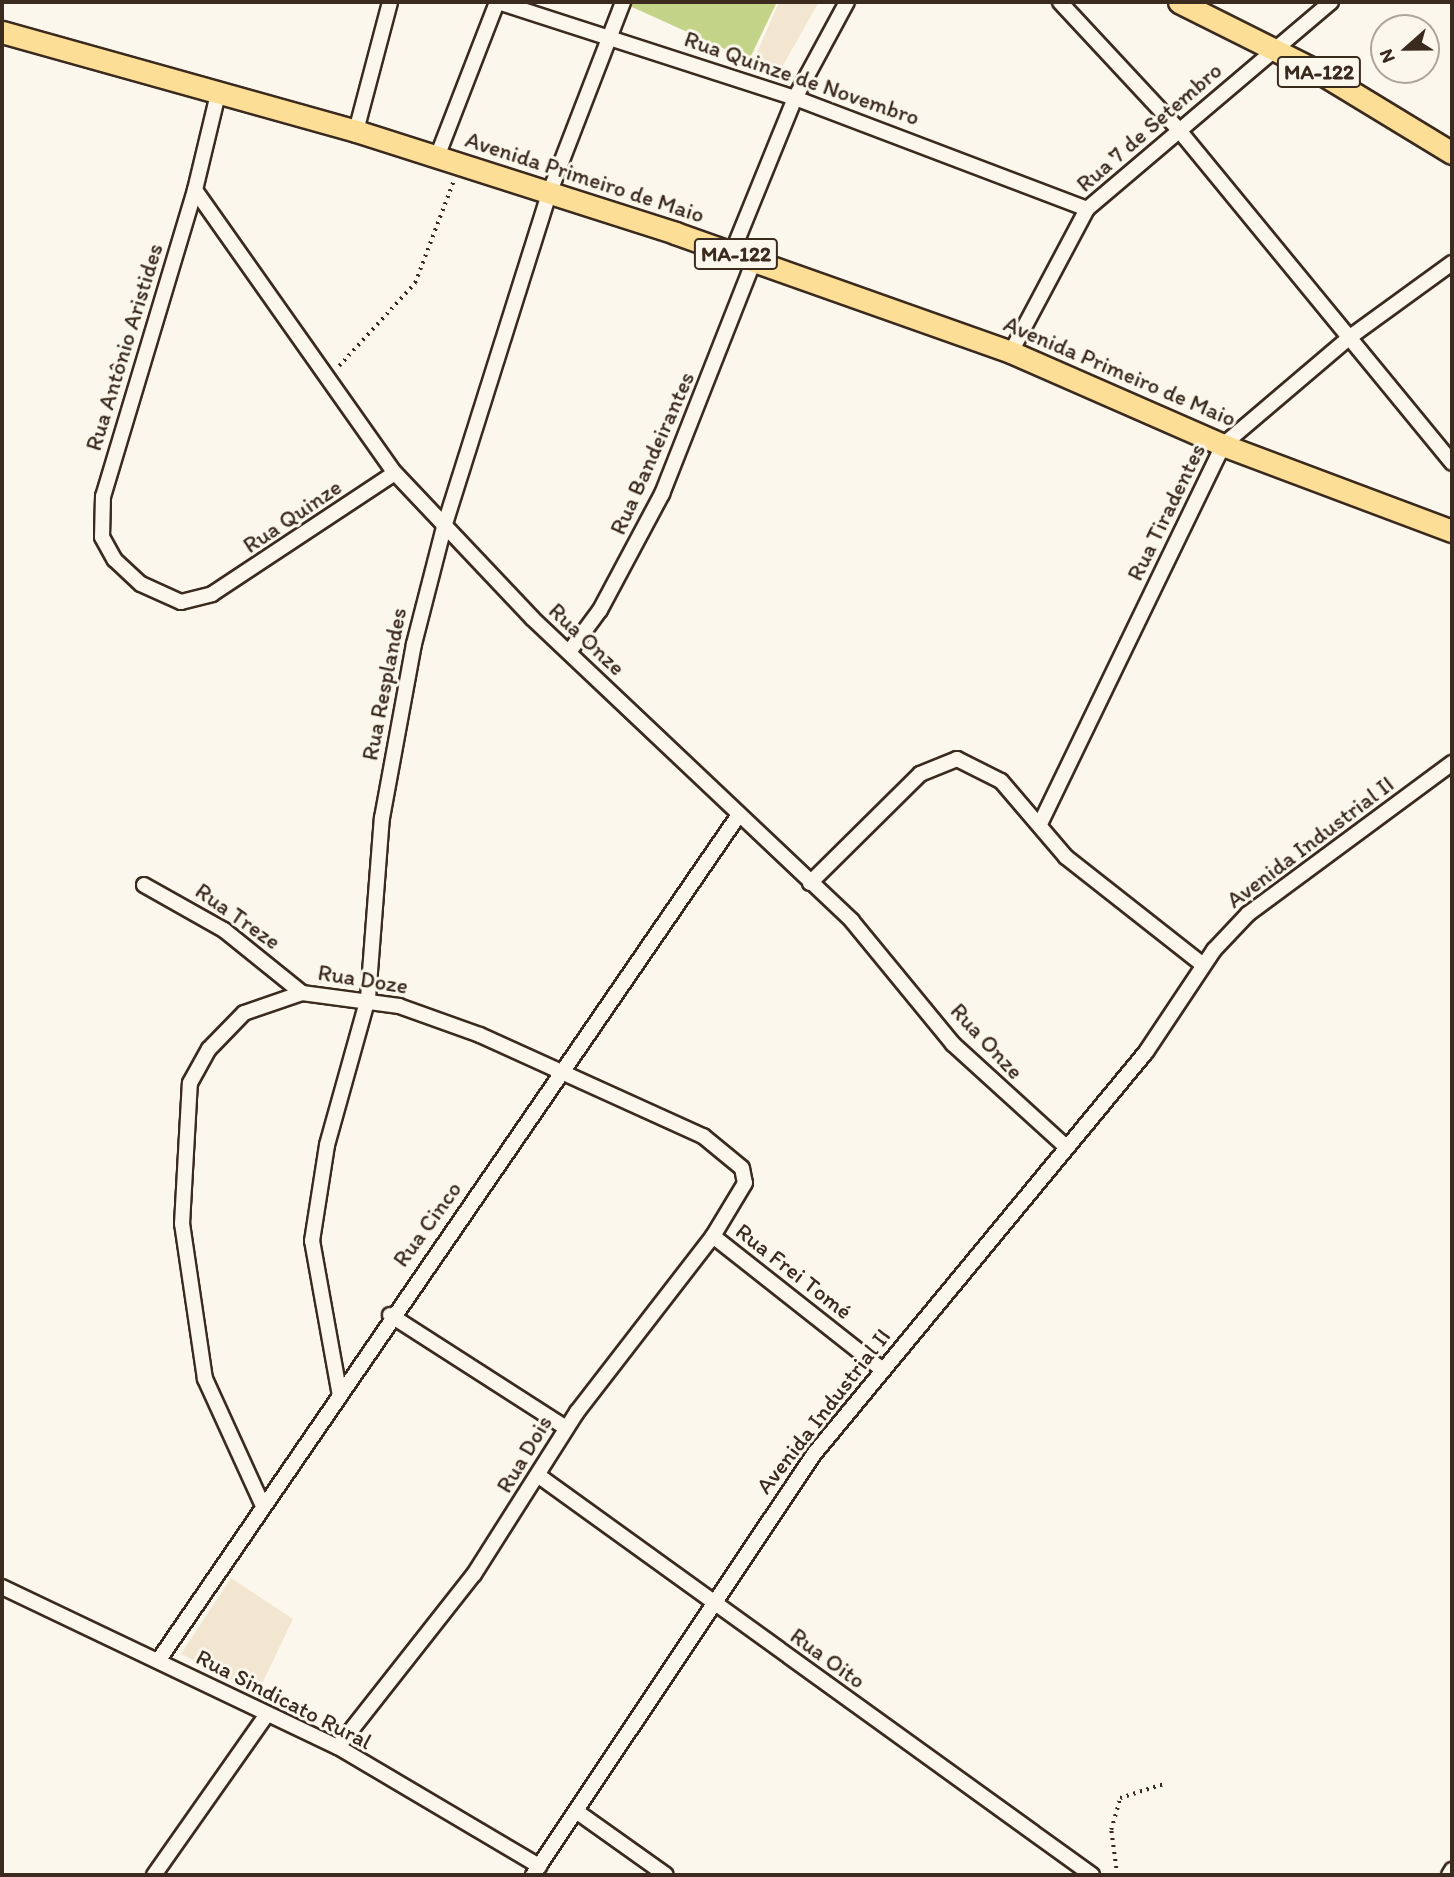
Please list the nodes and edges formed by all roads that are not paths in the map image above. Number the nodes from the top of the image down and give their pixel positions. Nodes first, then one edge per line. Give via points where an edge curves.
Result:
1 (390, 2) edge
2 (497, 2) edge
3 (623, 2) edge
4 (846, 2) edge
5 (1060, 2) edge
6 (1180, 2) edge
7 (1331, 2) edge
8 (2, 32) edge
9 (610, 34) junction
10 (1277, 49) junction
11 (218, 94) junction
12 (795, 98) junction
13 (1178, 129) junction
14 (355, 131) junction
15 (1452, 153) edge
16 (436, 157) junction
17 (195, 190) junction
18 (549, 194) junction
19 (1087, 209) junction
20 (733, 253) junction
21 (754, 261) junction
22 (1452, 263) edge
23 (1350, 337) junction
24 (1011, 352) junction
25 (1223, 445) junction
26 (1452, 463) edge
27 (395, 473) junction
28 (444, 527) junction
29 (1452, 531) edge
30 (212, 594) joint
31 (569, 652) junction
32 (1452, 763) edge
33 (738, 816) junction
34 (1040, 824) junction
35 (810, 883) junction
36 (144, 885) dead end
37 (1203, 965) junction
38 (302, 993) junction
39 (368, 998) junction
40 (563, 1072) junction
41 (1066, 1147) junction
42 (745, 1183) joint
43 (713, 1236) junction
44 (390, 1315) junction
45 (880, 1368) junction
46 (340, 1396) junction
47 (566, 1428) junction
48 (539, 1476) junction
49 (263, 1506) junction
50 (3, 1589) edge
51 (712, 1602) junction
52 (158, 1661) junction
53 (265, 1717) junction
54 (338, 1747) junction
55 (576, 1811) junction
56 (1452, 1870) edge
57 (536, 1871) edge
58 (154, 1875) edge
59 (666, 1875) edge
60 (1092, 1875) edge
61 (1449, 1875) edge

1 - 14 street
2 - 9 street, Rua Quinze de Novembro
2 - 16 street
3 - 9 street, Rua Resplandes
4 - 12 street
5 - 13 street
6 - 10 main road, MA-122
7 - 10 street, Rua 7 de Setembro
8 - 11 main road, Avenida Primeiro de Maio / MA-122
9 - 12 street, Rua Quinze de Novembro
9 - 18 street, Rua Resplandes
10 - 13 street, Rua 7 de Setembro
10 - 15 main road, MA-122
11 - 14 main road, Avenida Primeiro de Maio / MA-122
11 - 17 street
12 - 19 street, Rua Quinze de Novembro
12 - 20 street
13 - 19 street, Rua 7 de Setembro
13 - 23 street
14 - 16 main road, Avenida Primeiro de Maio / MA-122
16 - 18 main road, Avenida Primeiro de Maio / MA-122
17 - 27 street, Rua Onze
17 - 30 street, Rua Antônio Aristides via 99,517 108,550 141,584 181,602
18 - 20 main road, Avenida Primeiro de Maio / MA-122
18 - 28 street, Rua Resplandes
19 - 24 street, Rua 7 de Setembro
20 - 21 main road, Avenida Primeiro de Maio / MA-122
21 - 24 main road, Avenida Primeiro de Maio / MA-122
21 - 31 street, Rua Bandeirantes via 662,494 600,610
22 - 23 street, Rua Tiradentes
23 - 25 street, Rua Tiradentes
23 - 26 street
24 - 25 main road, Avenida Primeiro de Maio / MA-122
25 - 29 main road, Avenida Primeiro de Maio / MA-122
25 - 34 street, Rua Tiradentes
27 - 28 street, Rua Onze
27 - 30 street, Rua Quinze
28 - 31 street, Rua Onze
28 - 39 street, Rua Resplandes via 384,806
31 - 33 street, Rua Onze
32 - 37 street, Avenida Industrial II via 1248,914
33 - 35 street, Rua Onze
33 - 40 street, Rua Cinco
34 - 35 street via 985,770 945,760 920,774
34 - 37 street via 1066,857
35 - 41 street, Rua Onze via 898,970 953,1044
36 - 38 street, Rua Treze via 225,930
37 - 41 street, Avenida Industrial II via 1146,1052
38 - 39 street, Rua Doze
38 - 49 street, Rua Doze via 268,1002 225,1029 190,1083 183,1132 182,1224 195,1342 224,1430
39 - 40 street, Rua Doze via 443,1020
39 - 46 street, Rua Resplandes via 327,1145 312,1241
40 - 42 street, Rua Doze via 722,1146 742,1168
40 - 44 street, Rua Cinco
41 - 45 street, Avenida Industrial II via 949,1294
42 - 43 street, Rua Dois
43 - 45 street, Rua Frei Tomé
43 - 47 street, Rua Dois
44 - 46 street, Rua Cinco
44 - 47 street
45 - 51 street, Avenida Industrial II
46 - 49 street, Rua Cinco
47 - 48 street, Rua Dois
48 - 51 street, Rua Oito
48 - 54 street, Rua Dois via 474,1574
49 - 52 street, Rua Cinco
50 - 52 street, Rua Sindicato Rural
51 - 55 street, Avenida Industrial II
51 - 60 street, Rua Oito
52 - 53 street, Rua Sindicato Rural
53 - 54 street, Rua Sindicato Rural
53 - 58 street
54 - 57 street, Rua Sindicato Rural
55 - 57 street, Avenida Industrial II
55 - 59 street
56 - 61 street

